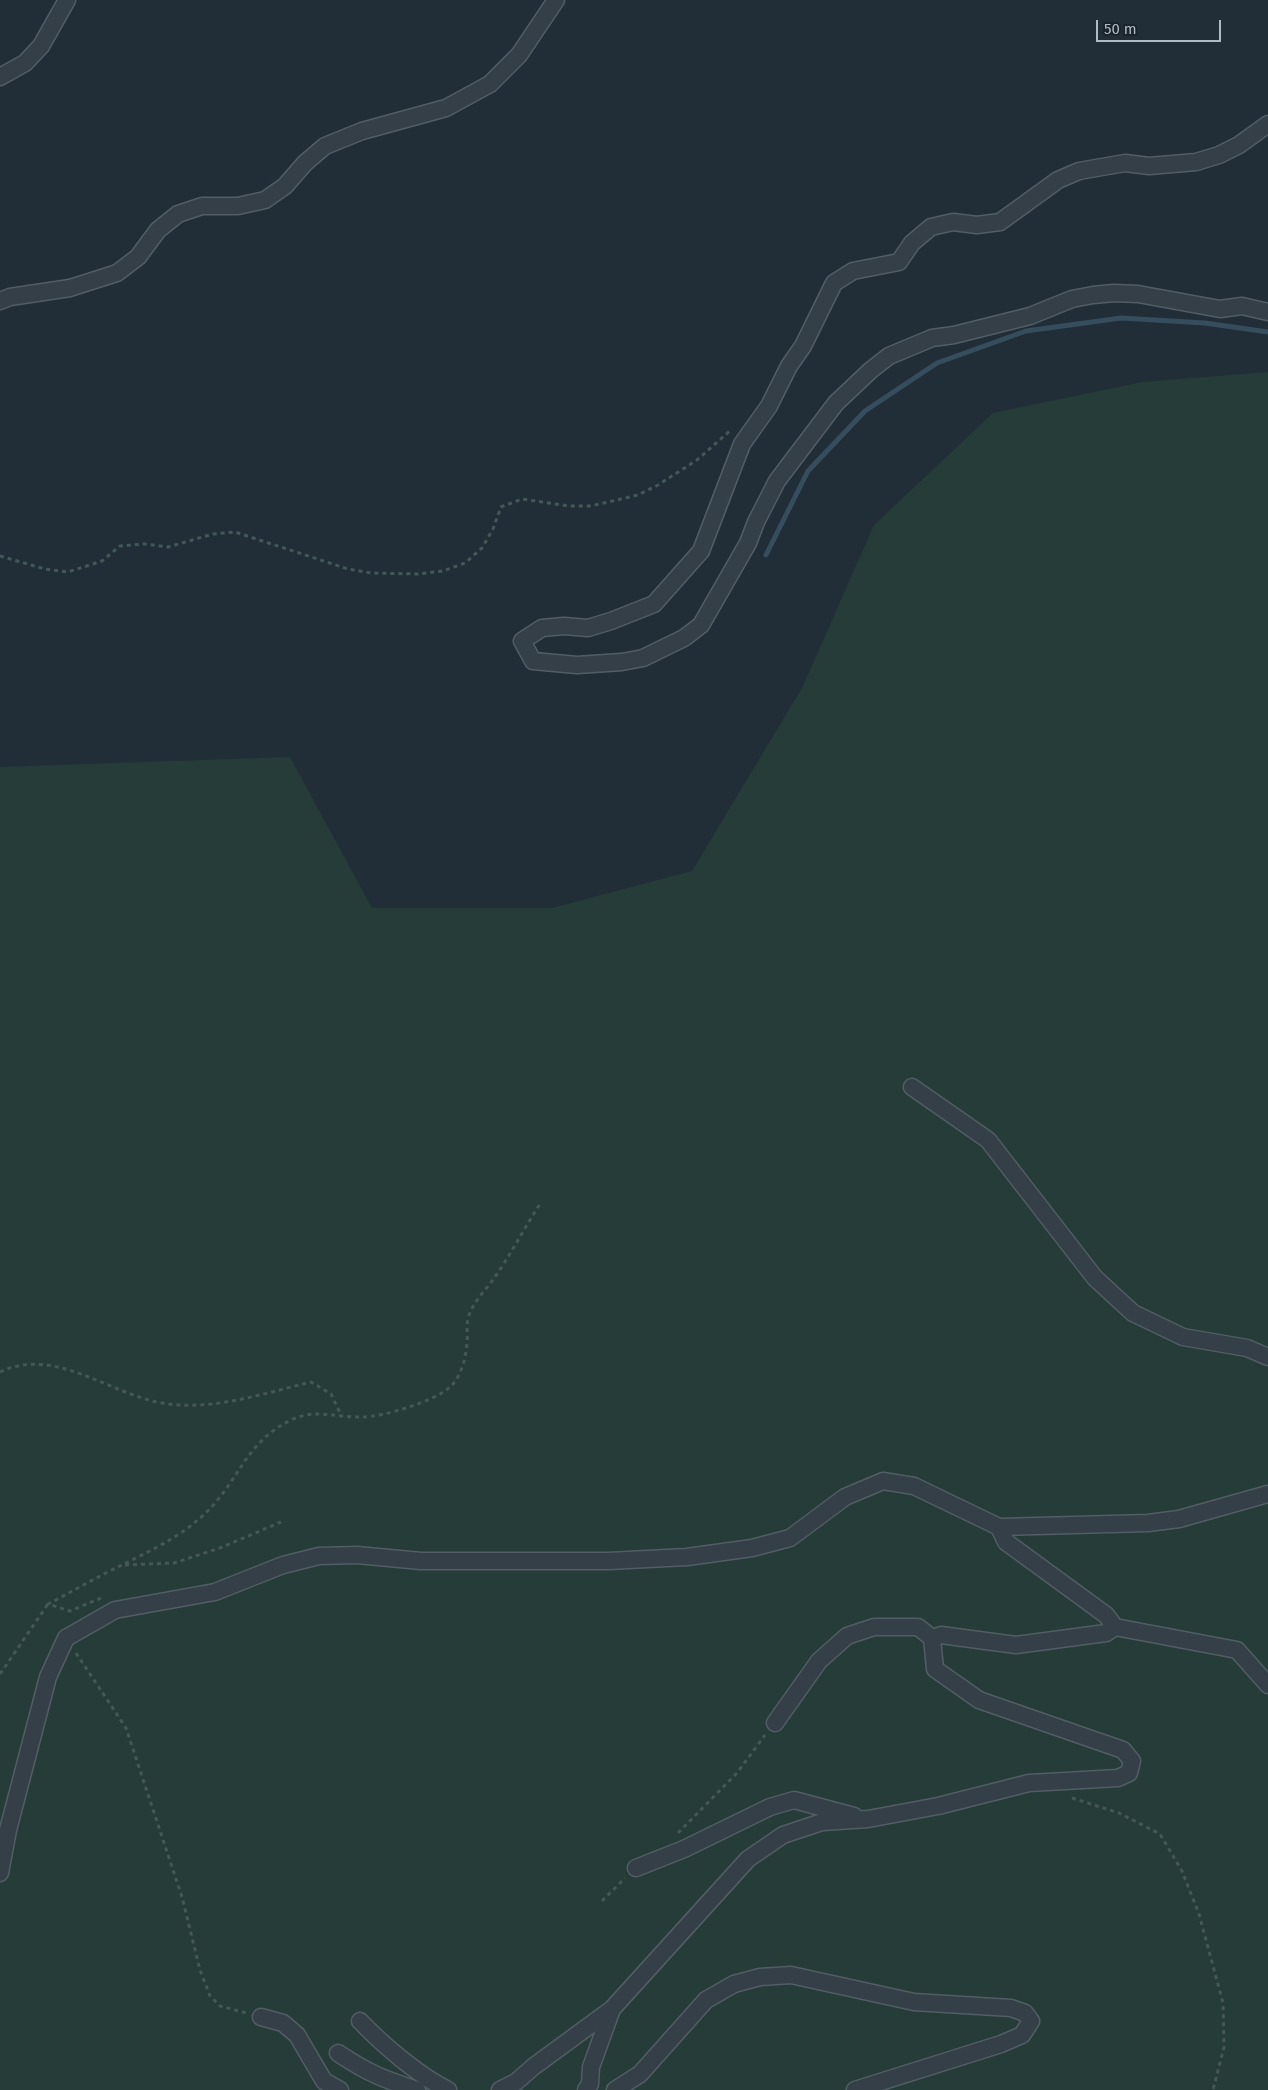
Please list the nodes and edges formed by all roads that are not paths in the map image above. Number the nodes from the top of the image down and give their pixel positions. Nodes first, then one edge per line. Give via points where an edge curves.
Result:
1 (67, 0) edge
2 (556, 0) edge
3 (0, 77) edge
4 (1268, 124) edge
5 (0, 301) edge
6 (1268, 312) edge
7 (912, 1087) dead end
8 (1268, 1357) edge
9 (1268, 1494) edge
10 (999, 1527) junction
11 (1115, 1626) junction
12 (932, 1638) junction
13 (1268, 1685) edge
14 (775, 1723) road end
15 (868, 1820) junction
16 (636, 1868) road end
17 (0, 1873) edge
18 (612, 2009) junction
19 (261, 2017) road end
20 (360, 2021) dead end
21 (338, 2052) dead end
22 (594, 2088) edge
23 (340, 2090) edge
24 (417, 2090) edge
25 (448, 2090) edge
26 (500, 2090) edge
27 (615, 2090) edge
28 (855, 2090) edge

1 - 3 street via 41,46 25,63
2 - 5 street via 519,55 490,84 446,108 362,131 325,146 285,186 265,200 238,206 202,206 178,214 158,230 138,257 117,273 70,288
4 - 6 street via 1219,156 1196,162 1150,166 1125,164 1079,171 1058,180 1000,222 977,225 953,222 931,227 912,243 899,262 854,270 834,283 769,406 742,444 701,551 687,569 654,604 588,628 542,628 522,641 533,661 577,665 622,662 664,649 701,625 748,543 777,481 806,440 853,385 889,356 910,346 1030,316 1072,299 1114,293 1138,294 1220,309 1242,306
7 - 8 street via 988,1140 1096,1278 1133,1313 1183,1337 1247,1348
9 - 10 street via 1179,1519 1148,1523
10 - 11 street via 1006,1542
10 - 17 street via 914,1486 883,1481 845,1496 790,1538 752,1548 687,1557 608,1561 421,1561 356,1555 319,1556 282,1565 215,1592 115,1610 66,1638 48,1677
11 - 12 street via 1106,1633 1016,1645 941,1635
11 - 13 street via 1237,1650
12 - 14 street via 918,1627 874,1628 847,1636 819,1661
12 - 15 street via 935,1669 979,1700 1123,1750 1132,1761 1129,1773 1118,1778 1029,1783
15 - 16 street via 794,1800 770,1807 684,1849
15 - 18 street via 822,1822 783,1835 748,1860
18 - 22 street via 591,2067
18 - 26 street via 516,2082
19 - 23 street via 283,2023 297,2035 324,2081
20 - 25 street via 398,2055
21 - 24 street via 368,2073
27 - 28 street via 640,2074 706,2000 734,1984 760,1976 791,1976 914,2002 1011,2008 1025,2013 1031,2021 1022,2035 1001,2044

